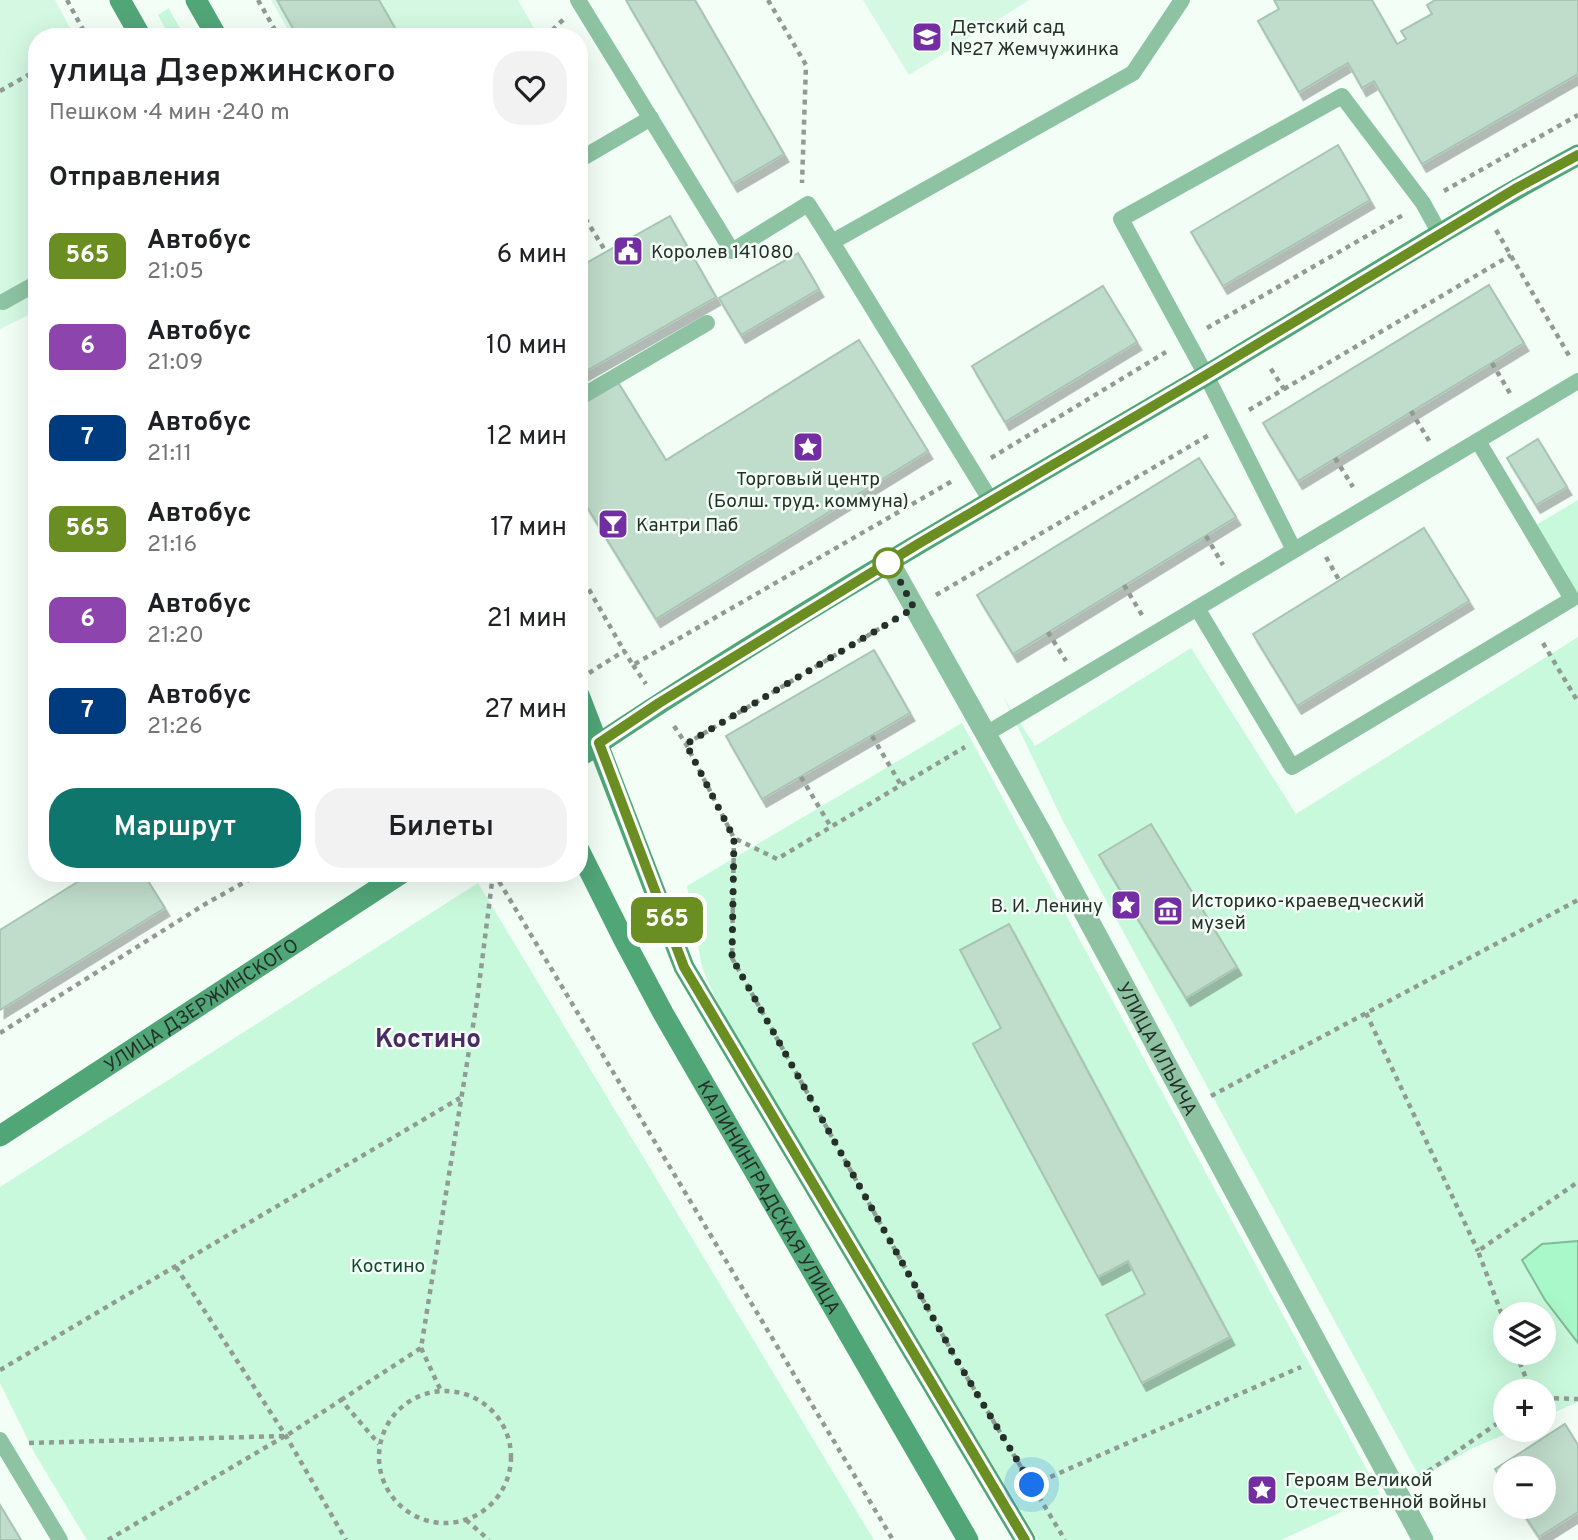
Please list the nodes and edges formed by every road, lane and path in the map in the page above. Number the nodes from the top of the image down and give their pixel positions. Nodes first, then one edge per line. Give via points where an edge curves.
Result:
1 (66, 0) edge
2 (120, 0) edge
3 (196, 0) edge
4 (258, 0) edge
5 (578, 0) edge
6 (768, 0) edge
7 (1182, 0) edge
8 (82, 28) edge
9 (136, 28) edge
10 (211, 28) edge
11 (274, 28) edge
12 (28, 75) edge
13 (0, 91) edge
14 (1578, 115) edge
15 (651, 118) junction
16 (588, 155) edge
17 (1578, 155) edge
18 (802, 191) dead end
19 (1423, 203) junction
20 (1483, 208) junction
21 (588, 223) edge
22 (1440, 234) junction
23 (832, 242) junction
24 (606, 252) dead end
25 (1511, 255) junction
26 (28, 288) edge
27 (3, 302) dead end
28 (707, 323) dead end
29 (1187, 339) junction
30 (1571, 359) dead end
31 (1492, 363) dead end
32 (1206, 375) junction
33 (1578, 381) edge
34 (1284, 389) dead end
35 (588, 393) edge
36 (1412, 411) dead end
37 (1522, 414) junction
38 (1230, 422) junction
39 (1478, 441) junction
40 (1335, 458) dead end
41 (1441, 462) junction
42 (972, 470) junction
43 (991, 501) junction
44 (1365, 508) junction
45 (1206, 536) dead end
46 (1321, 549) dead end
47 (1294, 550) junction
48 (890, 562) junction
49 (1339, 580) dead end
50 (1125, 585) dead end
51 (1235, 586) junction
52 (588, 588) edge
53 (936, 594) dead end
54 (914, 608) junction
55 (1197, 608) junction
56 (1532, 624) junction
57 (1048, 632) dead end
58 (1154, 634) junction
59 (624, 650) junction
60 (588, 673) edge
61 (1077, 680) junction
62 (1578, 702) edge
63 (659, 703) junction
64 (588, 717) edge
65 (986, 734) junction
66 (872, 736) dead end
67 (599, 743) junction
68 (686, 744) junction
69 (588, 751) edge
70 (801, 777) dead end
71 (901, 785) junction
72 (831, 827) junction
73 (734, 838) junction
74 (588, 868) edge
75 (245, 882) edge
76 (388, 882) edge
77 (493, 882) edge
78 (499, 882) edge
79 (1578, 900) edge
80 (1366, 1013) junction
81 (0, 1033) edge
82 (461, 1097) junction
83 (1189, 1108) junction
84 (0, 1136) edge
85 (1578, 1182) edge
86 (1478, 1251) junction
87 (176, 1267) junction
88 (1497, 1302) edge
89 (421, 1348) junction
90 (1324, 1357) junction
91 (0, 1370) edge
92 (441, 1391) junction
93 (1556, 1398) edge
94 (1578, 1399) edge
95 (341, 1400) junction
96 (1493, 1426) edge
97 (286, 1436) junction
98 (1, 1442) edge
99 (379, 1444) junction
100 (1032, 1485) junction
101 (1397, 1493) junction
102 (466, 1520) junction
103 (60, 1540) edge
104 (108, 1540) edge
105 (346, 1540) edge
106 (489, 1540) edge
107 (892, 1540) edge
108 (968, 1540) edge
109 (1025, 1540) edge
110 (1065, 1540) edge
111 (1423, 1540) edge

1 - 8 path
2 - 9 main road
3 - 10 main road
4 - 11 path
5 - 15 lane
6 - 18 path via 806,65
7 - 23 lane via 1133,73
12 - 13 path
14 - 19 path
15 - 16 lane
15 - 23 lane via 732,251 808,204
17 - 20 main road
19 - 22 lane
19 - 29 path
19 - 29 lane via 1342,96 1121,219
20 - 22 main road
20 - 25 path
21 - 24 path
22 - 32 main road
23 - 42 lane
25 - 30 path
25 - 34 path
26 - 27 lane
28 - 35 lane
29 - 32 lane
29 - 42 path
31 - 37 path
32 - 38 lane
32 - 43 main road
33 - 37 lane
36 - 41 path
37 - 39 lane
38 - 47 lane
38 - 53 path
39 - 41 lane
39 - 56 lane via 1572,599
40 - 44 path
41 - 44 lane
42 - 43 lane
42 - 59 path via 633,665
43 - 48 main road
44 - 47 lane
45 - 51 path
46 - 49 path
47 - 51 lane
48 - 54 street, УЛИЦА ИЛЬИЧА
48 - 63 main road
50 - 58 path
51 - 55 lane
52 - 59 path
54 - 65 street, УЛИЦА ИЛЬИЧА
54 - 68 path
55 - 56 lane via 1292,767
55 - 58 lane
56 - 62 path
57 - 61 path
58 - 61 lane
59 - 60 path
61 - 65 lane
63 - 67 main road
63 - 68 path
64 - 67 main road
65 - 71 path
65 - 83 street, УЛИЦА ИЛЬИЧА
66 - 71 path
67 - 69 main road
67 - 109 main road via 684,967
68 - 73 path
70 - 72 path
71 - 72 path
72 - 73 path via 777,859
73 - 100 path via 732,958 956,1359
74 - 108 main road, КАЛИНИНГРАДСКАЯ УЛИЦА via 663,1013
75 - 81 path
76 - 84 main road, УЛИЦА ДЗЕРЖИНСКОГО
77 - 82 path
78 - 107 path
79 - 80 path
80 - 83 path
80 - 86 path
82 - 87 path
82 - 89 path
83 - 90 street, УЛИЦА ИЛЬИЧА
85 - 86 path
86 - 88 path
87 - 91 path
87 - 97 path
89 - 92 path
89 - 95 path
90 - 100 path
90 - 101 street, УЛИЦА ИЛЬИЧА
92 - 99 path via 408,1401 385,1427
92 - 102 path via 475,1397 489,1407 508,1436 510,1471 504,1487 495,1502
93 - 94 path
95 - 97 path
95 - 99 path
96 - 101 path
97 - 98 path
97 - 104 path
97 - 105 path
98 - 103 lane
99 - 102 path via 381,1478 400,1507 431,1522
100 - 110 path
101 - 111 street, УЛИЦА ИЛЬИЧА
102 - 106 path

